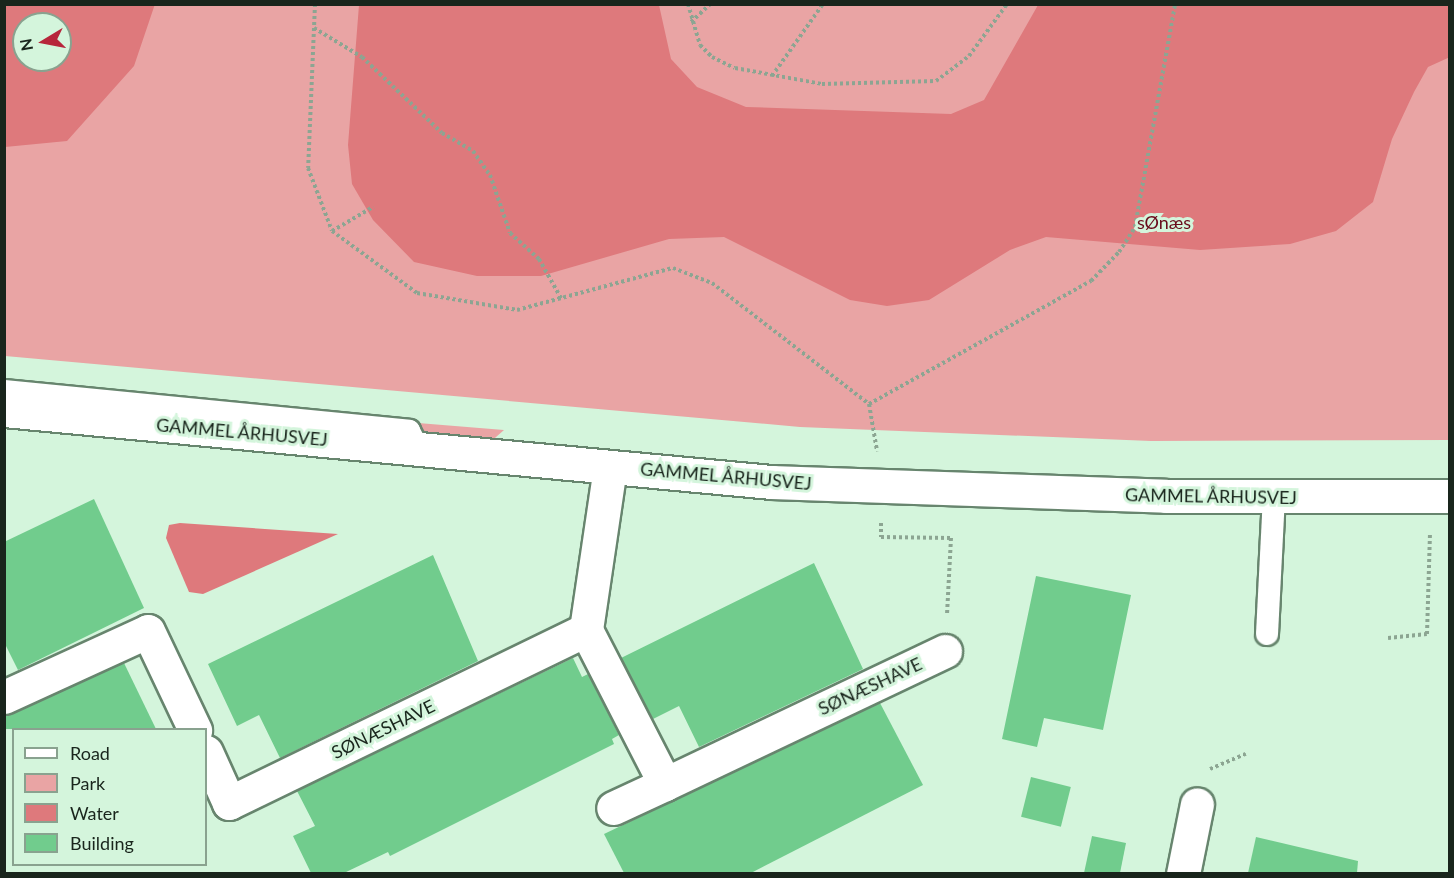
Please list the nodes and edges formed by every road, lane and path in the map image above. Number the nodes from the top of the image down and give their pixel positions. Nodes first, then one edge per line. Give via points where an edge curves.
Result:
1 (315, 4) edge
2 (688, 4) edge
3 (710, 4) edge
4 (822, 4) edge
5 (1007, 4) edge
6 (1175, 4) edge
7 (692, 22) junction
8 (314, 27) junction
9 (772, 76) junction
10 (373, 207) dead end
11 (332, 231) junction
12 (561, 298) junction
13 (4, 391) edge
14 (4, 410) edge
15 (418, 449) junction
16 (610, 466) junction
17 (1441, 496) edge
18 (1274, 497) junction
19 (951, 538) dead end
20 (586, 630) junction
21 (1267, 634) dead end
22 (1388, 639) dead end
23 (945, 651) joint
24 (4, 696) edge
25 (195, 728) edge
26 (207, 754) edge
27 (666, 784) junction
28 (1197, 804) dead end
29 (613, 808) dead end
30 (1183, 873) edge

1 - 8 path
2 - 7 path
3 - 7 path
4 - 9 path
5 - 9 path via 969,56 936,81 822,84
6 - 12 path via 1135,227 1119,252 1091,281 869,404 712,282 674,268
7 - 9 path via 712,57
8 - 11 path via 308,168
8 - 12 path via 362,57 442,133 473,151 490,175 510,233 538,259
10 - 11 path
11 - 12 path via 417,293 517,309
13 - 15 lane via 409,431
14 - 15 street, GAMMEL ÅRHUSVEJ
15 - 16 street, GAMMEL ÅRHUSVEJ
16 - 18 street, GAMMEL ÅRHUSVEJ via 883,487
16 - 20 street
17 - 18 street, GAMMEL ÅRHUSVEJ
17 - 22 path via 1427,634
18 - 21 lane
19 - 23 path
20 - 26 street, SØNÆSHAVE via 229,803
20 - 27 street
23 - 27 street, SØNÆSHAVE
24 - 25 street via 148,631
27 - 29 street, SØNÆSHAVE
28 - 30 street

